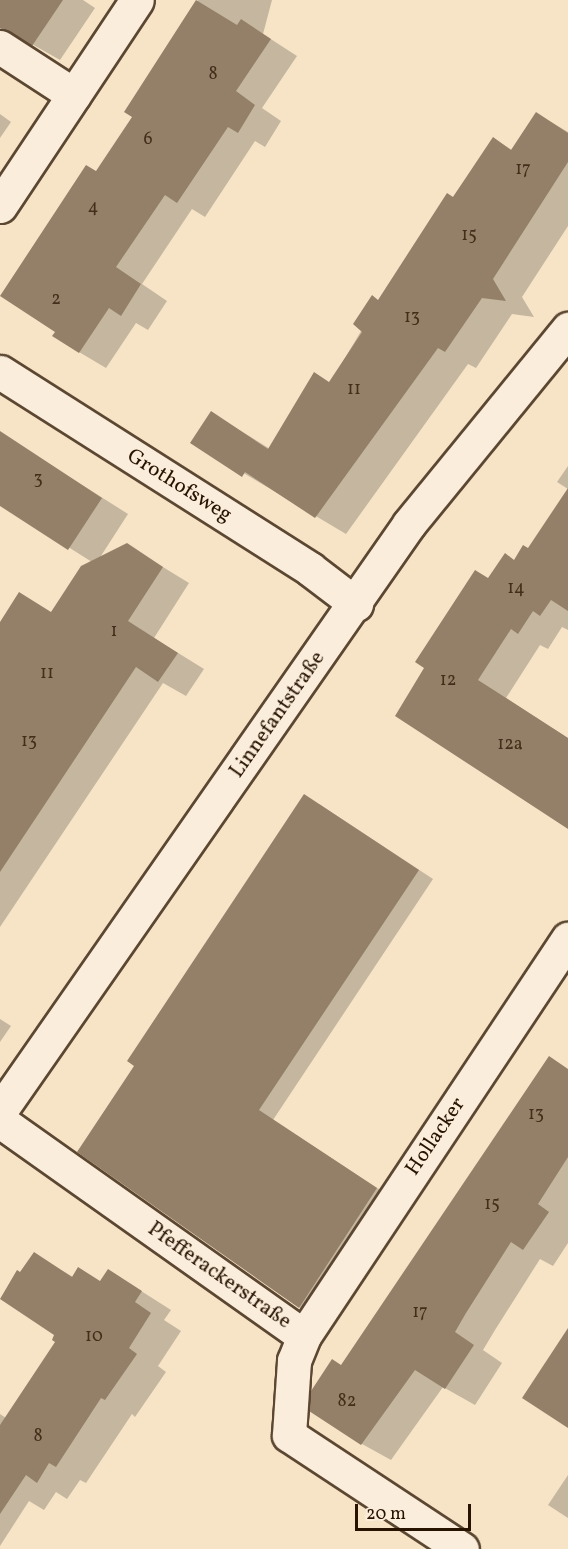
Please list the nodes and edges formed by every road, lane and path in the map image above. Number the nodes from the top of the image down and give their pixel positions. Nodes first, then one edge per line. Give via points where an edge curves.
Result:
1 (137, 0) edge
2 (0, 48) edge
3 (74, 95) junction
4 (0, 206) edge
5 (568, 329) edge
6 (0, 372) edge
7 (356, 604) junction
8 (568, 939) edge
9 (0, 1111) edge
10 (0, 1121) edge
11 (304, 1336) junction
12 (462, 1549) edge

1 - 3 street
2 - 3 street
3 - 4 street
5 - 7 street, Linnefantstraße via 409,524
6 - 7 street, Grothofsweg via 310,569
7 - 9 street, Linnefantstraße
8 - 11 street, Hollacker
10 - 11 street, Pfefferackerstraße
11 - 12 street, Pfefferackerstraße via 294,1361 289,1435

